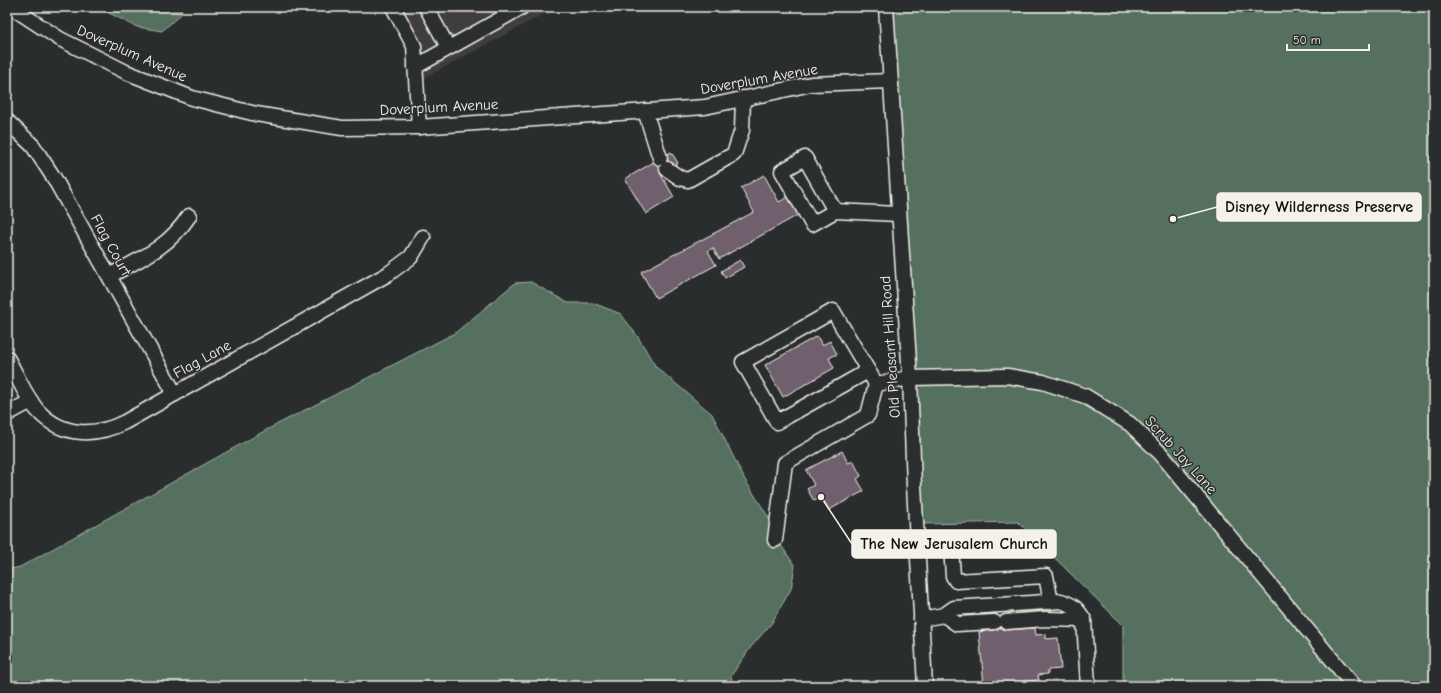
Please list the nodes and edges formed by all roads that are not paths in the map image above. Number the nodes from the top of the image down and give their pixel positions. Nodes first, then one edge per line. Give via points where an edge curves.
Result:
1 (11, 7) edge
2 (393, 7) edge
3 (426, 7) edge
4 (522, 7) edge
5 (886, 7) edge
6 (448, 47) junction
7 (415, 67) junction
8 (890, 81) junction
9 (743, 98) junction
10 (645, 111) junction
11 (7, 121) edge
12 (419, 127) junction
13 (835, 211) dead end
14 (898, 214) junction
15 (189, 216) dead end
16 (423, 237) dead end
17 (110, 276) junction
18 (7, 358) edge
19 (868, 371) junction
20 (910, 378) junction
21 (876, 384) junction
22 (175, 394) junction
23 (31, 401) junction
24 (7, 414) edge
25 (775, 540) dead end
26 (1011, 542) dead end
27 (1051, 602) junction
28 (944, 615) junction
29 (921, 619) junction
30 (1084, 620) junction
31 (925, 686) edge
32 (1088, 686) edge
33 (1354, 686) edge

1 - 12 street, Doverplum Avenue via 60,39 126,72 192,98 256,114 342,128
2 - 7 street via 414,46
3 - 6 street
4 - 6 street
5 - 8 street, Old Pleasant Hill Road
6 - 7 street
7 - 12 street
8 - 9 street, Doverplum Avenue via 811,84
8 - 14 street, Old Pleasant Hill Road
9 - 10 street, Doverplum Avenue via 705,107
9 - 10 street via 742,130 734,154 688,180 680,178 664,164
10 - 12 street, Doverplum Avenue
11 - 17 street, Flag Court via 26,138 47,166
13 - 14 street
14 - 20 street, Old Pleasant Hill Road
15 - 17 street via 175,236 165,244
16 - 22 street, Flag Lane via 411,257 388,274
17 - 22 street, Flag Court
18 - 23 street, Flag Lane
19 - 19 street via 833,311 743,362 777,422
19 - 21 street
20 - 21 street, Scrub Jay Lane
20 - 29 street, Old Pleasant Hill Road
20 - 33 street, Scrub Jay Lane via 1007,376 1043,382 1085,396 1130,424 1162,454
21 - 25 street via 868,415 785,463
22 - 23 street, Flag Lane via 114,428 91,433 61,428 45,417
23 - 24 street
26 - 27 street via 951,547 953,576 956,581 1046,576
27 - 28 street via 954,608
27 - 30 street via 1061,601 1072,605 1079,610
28 - 29 street
28 - 30 street via 957,624 1045,619
29 - 31 street, Old Pleasant Hill Road
30 - 32 street

